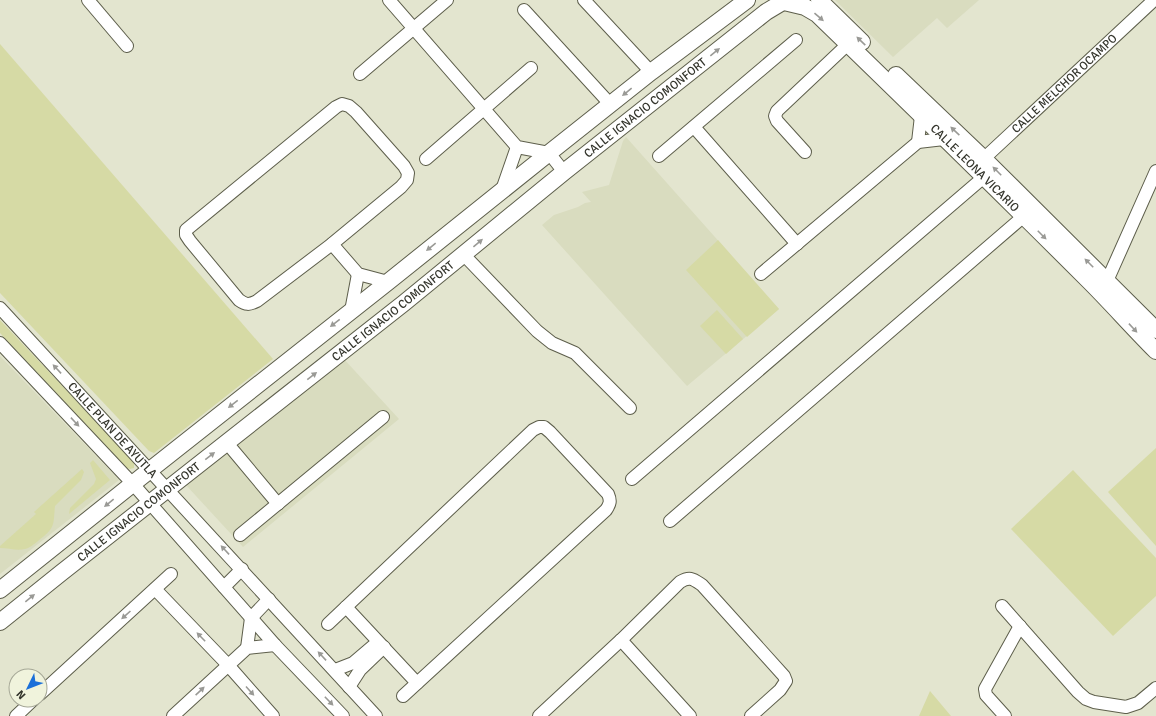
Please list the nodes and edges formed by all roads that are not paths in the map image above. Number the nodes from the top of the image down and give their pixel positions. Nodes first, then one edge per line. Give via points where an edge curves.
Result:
1 (88, 0) edge
2 (389, 0) edge
3 (447, 0) edge
4 (584, 0) edge
5 (747, 0) edge
6 (819, 0) edge
7 (784, 1) edge
8 (1151, 1) edge
9 (524, 10) dead end
10 (414, 28) junction
11 (796, 40) dead end
12 (848, 44) junction
13 (127, 46) dead end
14 (531, 68) dead end
15 (652, 72) junction
16 (360, 74) dead end
17 (906, 93) junction
18 (611, 105) junction
19 (484, 109) junction
20 (921, 116) junction
21 (694, 127) junction
22 (944, 139) junction
23 (918, 142) junction
24 (517, 147) junction
25 (805, 152) dead end
26 (549, 153) junction
27 (659, 156) dead end
28 (426, 159) dead end
29 (981, 167) junction
30 (1156, 171) edge
31 (564, 172) junction
32 (502, 190) junction
33 (1024, 216) junction
34 (332, 244) junction
35 (797, 244) junction
36 (464, 255) junction
37 (358, 274) junction
38 (762, 274) dead end
39 (1107, 281) junction
40 (388, 282) junction
41 (0, 308) edge
42 (351, 311) junction
43 (1156, 330) edge
44 (0, 343) edge
45 (1156, 351) edge
46 (630, 408) dead end
47 (383, 417) dead end
48 (226, 443) junction
49 (150, 470) junction
50 (632, 479) dead end
51 (133, 484) junction
52 (168, 489) junction
53 (150, 503) junction
54 (278, 504) junction
55 (670, 521) dead end
56 (240, 535) dead end
57 (242, 569) junction
58 (171, 574) dead end
59 (224, 587) junction
60 (155, 589) junction
61 (0, 590) edge
62 (269, 599) junction
63 (1002, 606) dead end
64 (346, 607) junction
65 (251, 618) junction
66 (0, 622) edge
67 (328, 624) dead end
68 (1020, 626) junction
69 (621, 640) junction
70 (381, 644) junction
71 (275, 645) junction
72 (247, 648) junction
73 (228, 665) junction
74 (357, 667) junction
75 (335, 670) junction
76 (417, 683) junction
77 (48, 687) edge
78 (349, 687) junction
79 (1156, 688) edge
80 (402, 696) dead end
81 (24, 708) edge
82 (16, 716) edge
83 (173, 716) edge
84 (273, 716) edge
85 (343, 716) edge
86 (376, 716) edge
87 (539, 716) edge
88 (690, 716) edge
89 (750, 716) edge
90 (1005, 716) edge

1 - 13 street
2 - 10 street
3 - 10 street
4 - 15 street
5 - 15 main road, CALLE IGNACIO COMONFORT
17 -> 6 main road, CALLE LEONA VICARIO
7 -> 12 main road, CALLE LEONA VICARIO via 805,7 817,14
31 -> 7 main road, CALLE IGNACIO COMONFORT via 766,12
8 - 29 street, CALLE MELCHOR OCAMPO
9 - 18 street
10 - 16 street
10 - 19 street
11 - 21 street
12 - 17 main road, CALLE LEONA VICARIO
12 - 25 street via 777,111 775,116
14 - 19 street
15 -> 18 main road, CALLE IGNACIO COMONFORT
17 - 20 main road, CALLE LEONA VICARIO
29 -> 17 main road, CALLE LEONA VICARIO
18 - 26 main road, CALLE IGNACIO COMONFORT
19 - 24 street
19 - 28 street
20 - 22 main road, CALLE LEONA VICARIO
20 - 23 street
21 - 27 street
21 - 35 street
22 - 23 street
22 - 29 main road, CALLE LEONA VICARIO
23 - 35 street
24 - 26 street
24 - 32 street
26 - 31 street
26 - 32 main road, CALLE IGNACIO COMONFORT
29 - 33 main road, CALLE LEONA VICARIO
39 -> 29 main road, CALLE LEONA VICARIO
29 - 50 street, CALLE MELCHOR OCAMPO
30 - 39 street
36 -> 31 main road, CALLE IGNACIO COMONFORT
32 -> 40 main road, CALLE IGNACIO COMONFORT
33 -> 45 main road, CALLE LEONA VICARIO
33 - 55 street
34 - 34 street via 257,301 245,305 190,241 186,230 342,104 356,112 408,173 407,180 401,187
34 - 37 street
35 - 38 street
36 - 46 street via 541,334 552,343 575,353
48 -> 36 main road, CALLE IGNACIO COMONFORT
37 - 40 street
37 - 42 street
39 - 43 main road, CALLE LEONA VICARIO
40 - 42 main road, CALLE IGNACIO COMONFORT
49 -> 41 street, CALLE PLAN DE AYUTLA
42 -> 49 main road, CALLE IGNACIO COMONFORT
44 -> 51 street, CALLE PLAN DE AYUTLA
47 - 54 street
52 -> 48 main road, CALLE IGNACIO COMONFORT
48 - 54 street
49 - 51 main road, CALLE IGNACIO COMONFORT
49 - 52 street, CALLE PLAN DE AYUTLA
51 - 53 street, CALLE PLAN DE AYUTLA
51 -> 61 main road, CALLE IGNACIO COMONFORT
52 - 53 main road, CALLE IGNACIO COMONFORT
57 -> 52 street, CALLE PLAN DE AYUTLA
53 - 59 street, CALLE PLAN DE AYUTLA
66 -> 53 main road, CALLE IGNACIO COMONFORT
54 - 56 street
57 - 59 street
57 - 62 street, CALLE PLAN DE AYUTLA
58 - 60 street
59 - 65 street, CALLE PLAN DE AYUTLA
73 -> 60 street
60 -> 77 street
62 - 65 street
75 -> 62 street, CALLE PLAN DE AYUTLA
63 - 68 street
64 - 67 street
64 - 70 street
64 - 76 street via 539,427 544,427 550,432 608,494 611,500 606,510
65 - 71 street, CALLE PLAN DE AYUTLA
65 - 72 street
68 - 79 street via 1086,699 1126,707 1138,703
68 - 90 street via 985,689 986,695
69 - 87 street
69 - 88 street
69 - 89 street via 680,582 687,578 694,580 702,585 784,676 786,681 780,690
70 - 74 street
70 - 76 street
71 - 72 street
71 -> 85 street, CALLE PLAN DE AYUTLA
72 - 73 street
83 -> 73 street
73 -> 84 street
74 - 75 street
74 - 78 street
75 - 78 street, CALLE PLAN DE AYUTLA
76 - 80 street
78 - 86 street, CALLE PLAN DE AYUTLA
81 - 82 street

